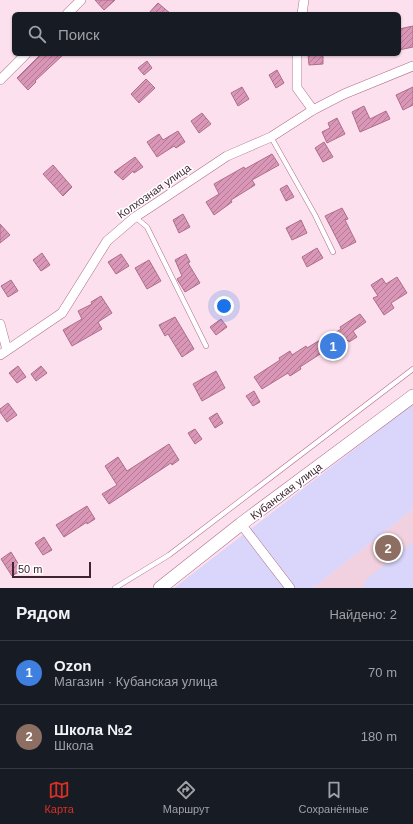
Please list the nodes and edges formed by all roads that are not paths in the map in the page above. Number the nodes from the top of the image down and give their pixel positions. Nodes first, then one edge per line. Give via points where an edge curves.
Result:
1 (81, 0) edge
2 (304, 0) edge
3 (69, 12) edge
4 (302, 12) edge
5 (24, 56) edge
6 (297, 56) edge
7 (413, 66) edge
8 (0, 80) edge
9 (313, 110) junction
10 (271, 137) junction
11 (135, 217) junction
12 (333, 252) dead end
13 (0, 324) edge
14 (206, 346) dead end
15 (4, 352) edge
16 (413, 369) edge
17 (413, 396) edge
18 (242, 524) junction
19 (115, 588) edge
20 (160, 588) edge
21 (290, 588) edge

1 - 3 street
2 - 4 street
5 - 8 street
6 - 9 street via 297,88
7 - 9 street, Колхозная улица via 344,94
9 - 10 street, Колхозная улица
10 - 11 street, Колхозная улица via 226,156
10 - 12 lane
11 - 14 lane via 147,227
11 - 15 street, Колхозная улица via 107,242 62,313
13 - 15 street
16 - 19 lane via 169,556
17 - 18 main road, Кубанская улица
18 - 20 main road, Кубанская улица
18 - 21 street

